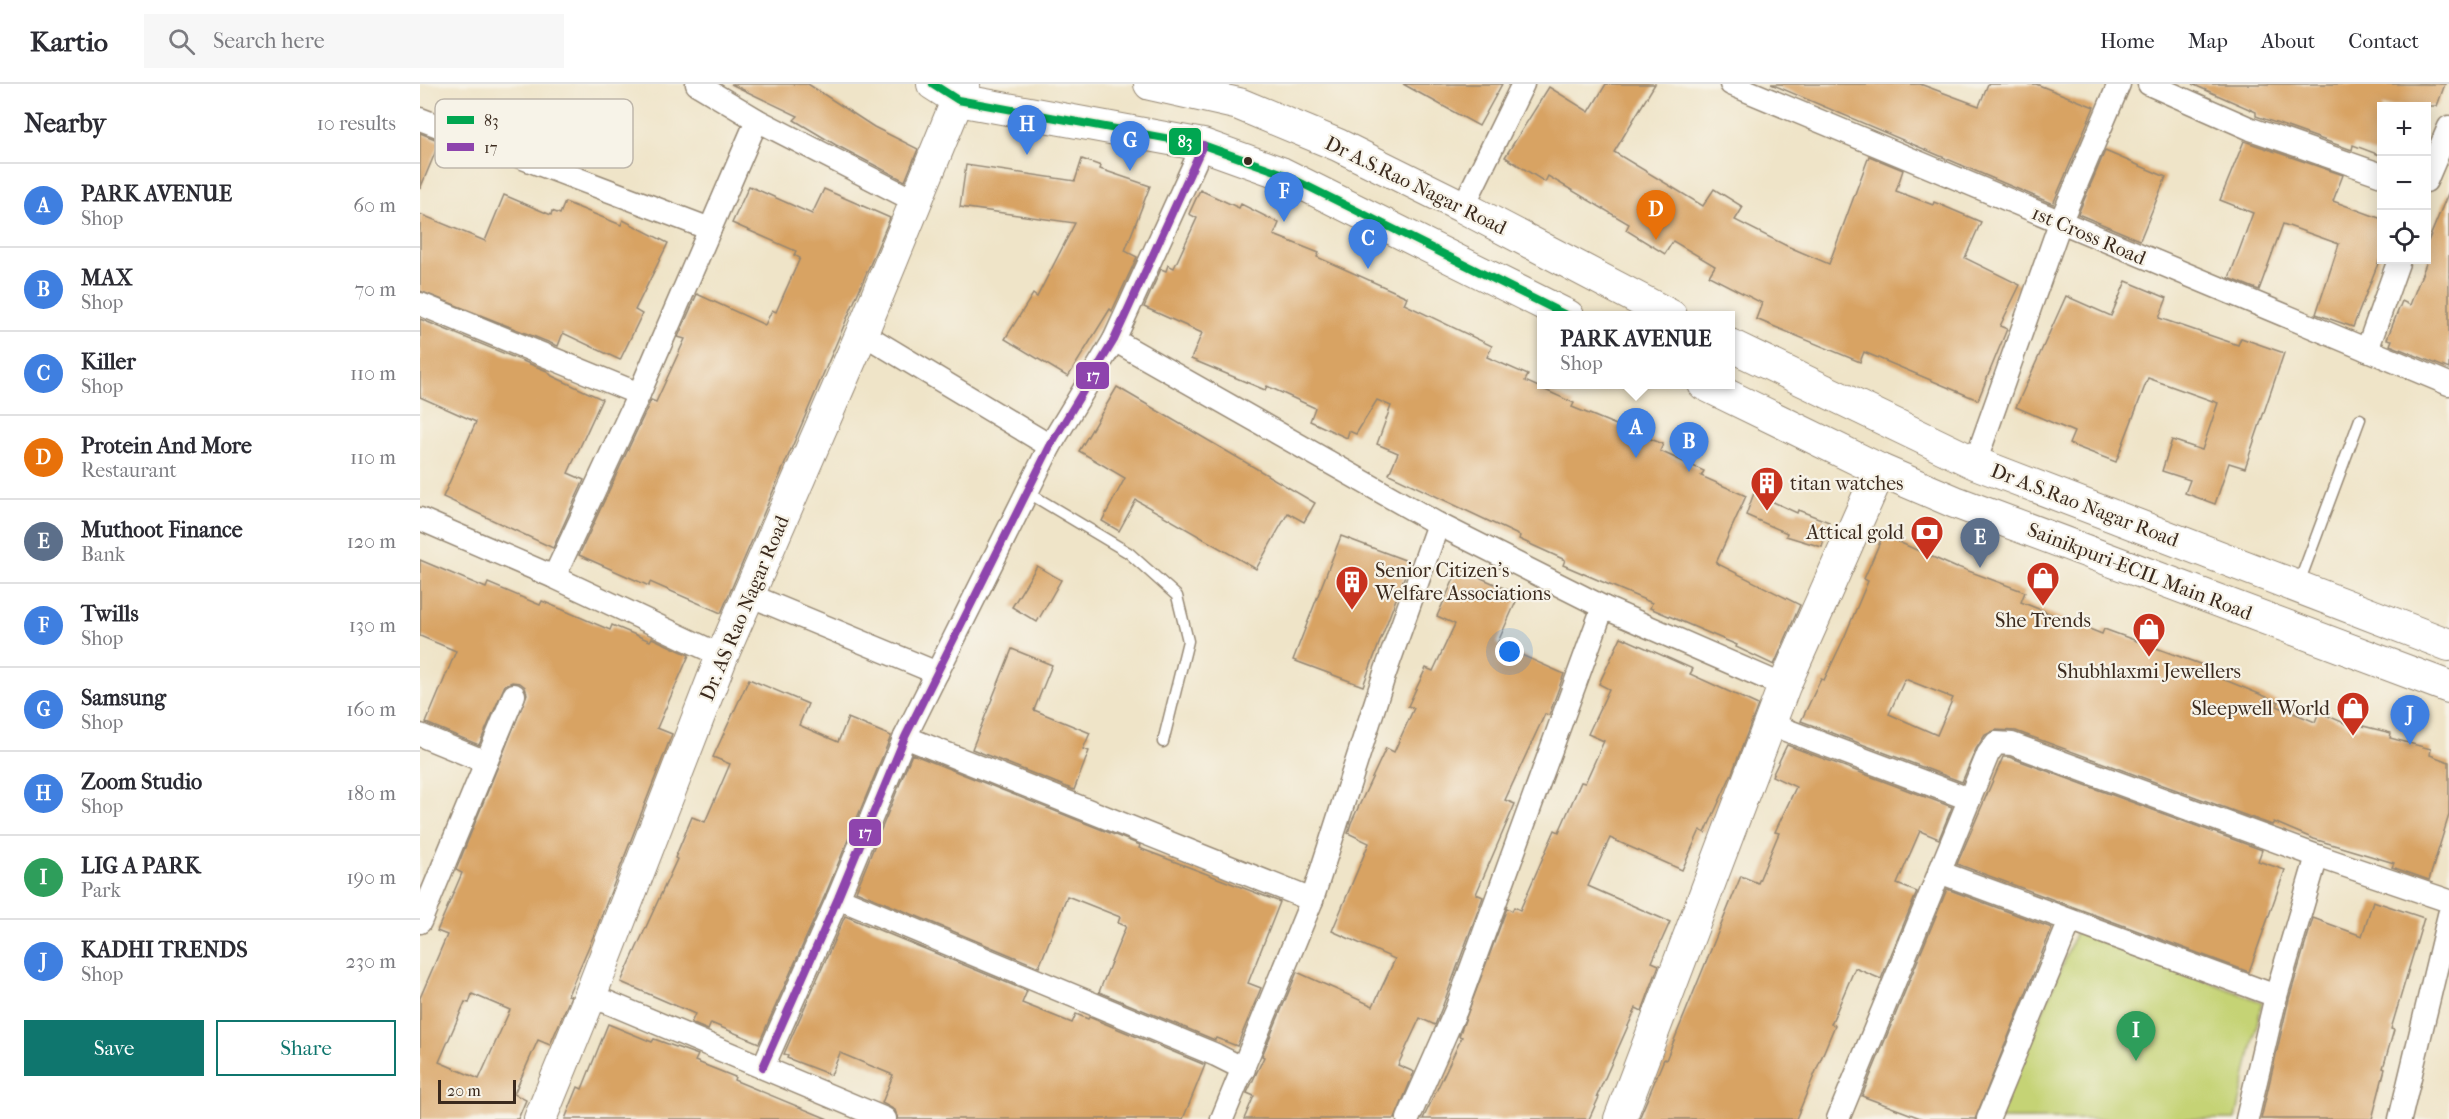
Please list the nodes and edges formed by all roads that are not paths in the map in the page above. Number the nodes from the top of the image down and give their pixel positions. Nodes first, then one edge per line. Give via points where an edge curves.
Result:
1 (697, 84) edge
2 (1150, 84) edge
3 (1523, 84) edge
4 (1731, 84) edge
5 (2119, 84) edge
6 (2149, 84) edge
7 (952, 89) edge
8 (420, 119) edge
9 (757, 120) junction
10 (435, 125) edge
11 (2449, 127) edge
12 (1203, 145) junction
13 (549, 168) edge
14 (2431, 171) edge
15 (2377, 173) edge
16 (917, 202) junction
17 (1462, 207) junction
18 (2060, 223) junction
19 (710, 229) junction
20 (2398, 264) edge
21 (420, 304) edge
22 (1560, 311) edge
23 (1663, 311) edge
24 (862, 333) junction
25 (1114, 340) junction
26 (1735, 347) edge
27 (2367, 350) junction
28 (2449, 384) edge
29 (1714, 389) edge
30 (639, 394) junction
31 (2360, 419) dead end
32 (1050, 446) junction
33 (1975, 463) junction
34 (1880, 470) junction
35 (1027, 492) junction
36 (420, 519) edge
37 (1438, 524) junction
38 (554, 577) junction
39 (2297, 586) junction
40 (749, 595) junction
41 (1603, 607) junction
42 (2449, 645) edge
43 (722, 656) junction
44 (937, 673) junction
45 (1784, 686) junction
46 (2449, 687) edge
47 (514, 695) dead end
48 (1770, 724) junction
49 (420, 735) edge
50 (906, 737) junction
51 (1163, 742) dead end
52 (486, 762) junction
53 (1969, 799) junction
54 (2317, 856) junction
55 (1939, 872) junction
56 (838, 898) junction
57 (1312, 900) junction
58 (2449, 901) edge
59 (2449, 915) edge
60 (2070, 921) junction
61 (420, 922) edge
62 (2276, 996) junction
63 (589, 999) junction
64 (763, 1067) junction
65 (1244, 1069) junction
66 (1846, 1117) edge
67 (540, 1119) edge
68 (885, 1119) edge
69 (1222, 1119) edge
70 (1408, 1119) edge
71 (1620, 1119) edge
72 (1988, 1119) edge
73 (2247, 1119) edge
74 (2400, 1119) edge

1 - 9 street
2 - 17 main road, Dr A.S.Rao Nagar Road via 1239,104 1338,145
3 - 17 street
4 - 18 street, 1st Cross Road
5 - 18 street
6 - 15 street via 2251,129
7 - 12 main road
7 - 16 main road, Dr. AS Rao Nagar Road
8 - 10 street
9 - 16 street
9 - 19 street
11 - 14 street
12 - 22 main road via 1281,173
12 - 25 street
13 - 19 street
16 - 24 main road, Dr. AS Rao Nagar Road
17 - 23 main road, Dr A.S.Rao Nagar Road
18 - 27 street, 1st Cross Road
18 - 33 street
19 - 30 street
20 - 27 street
21 - 30 street
24 - 32 street
24 - 40 main road, Dr. AS Rao Nagar Road
25 - 32 street
25 - 37 street
26 - 33 main road, Dr A.S.Rao Nagar Road
27 - 28 street, 1st Cross Road
29 - 34 main road, Sainikpuri-ECIL Main Road
30 - 38 street
31 - 39 lane
32 - 35 street
33 - 39 main road, Dr A.S.Rao Nagar Road
34 - 45 main road
34 - 46 main road, Sainikpuri-ECIL Main Road
35 - 44 street
35 - 51 lane via 1129,552 1177,596 1188,641
36 - 38 street
37 - 41 street
37 - 57 street
38 - 43 street
39 - 42 main road, Dr A.S.Rao Nagar Road
40 - 43 main road, Dr. AS Rao Nagar Road
40 - 44 street
41 - 45 street
41 - 70 street via 1456,1010
43 - 63 main road, Dr. AS Rao Nagar Road
44 - 50 street
45 - 48 main road
47 - 52 street
48 - 53 street
48 - 71 main road
49 - 52 street
50 - 56 street
50 - 57 street
52 - 61 street
53 - 54 street via 1996,743 2012,744
53 - 55 street
54 - 58 street
54 - 62 street
55 - 60 street
55 - 66 street
56 - 64 street
56 - 65 street
57 - 65 street
59 - 74 street
60 - 62 street
60 - 72 street
62 - 73 street
63 - 64 street via 607,1002
63 - 67 main road, Dr. AS Rao Nagar Road
64 - 68 street
65 - 69 street

